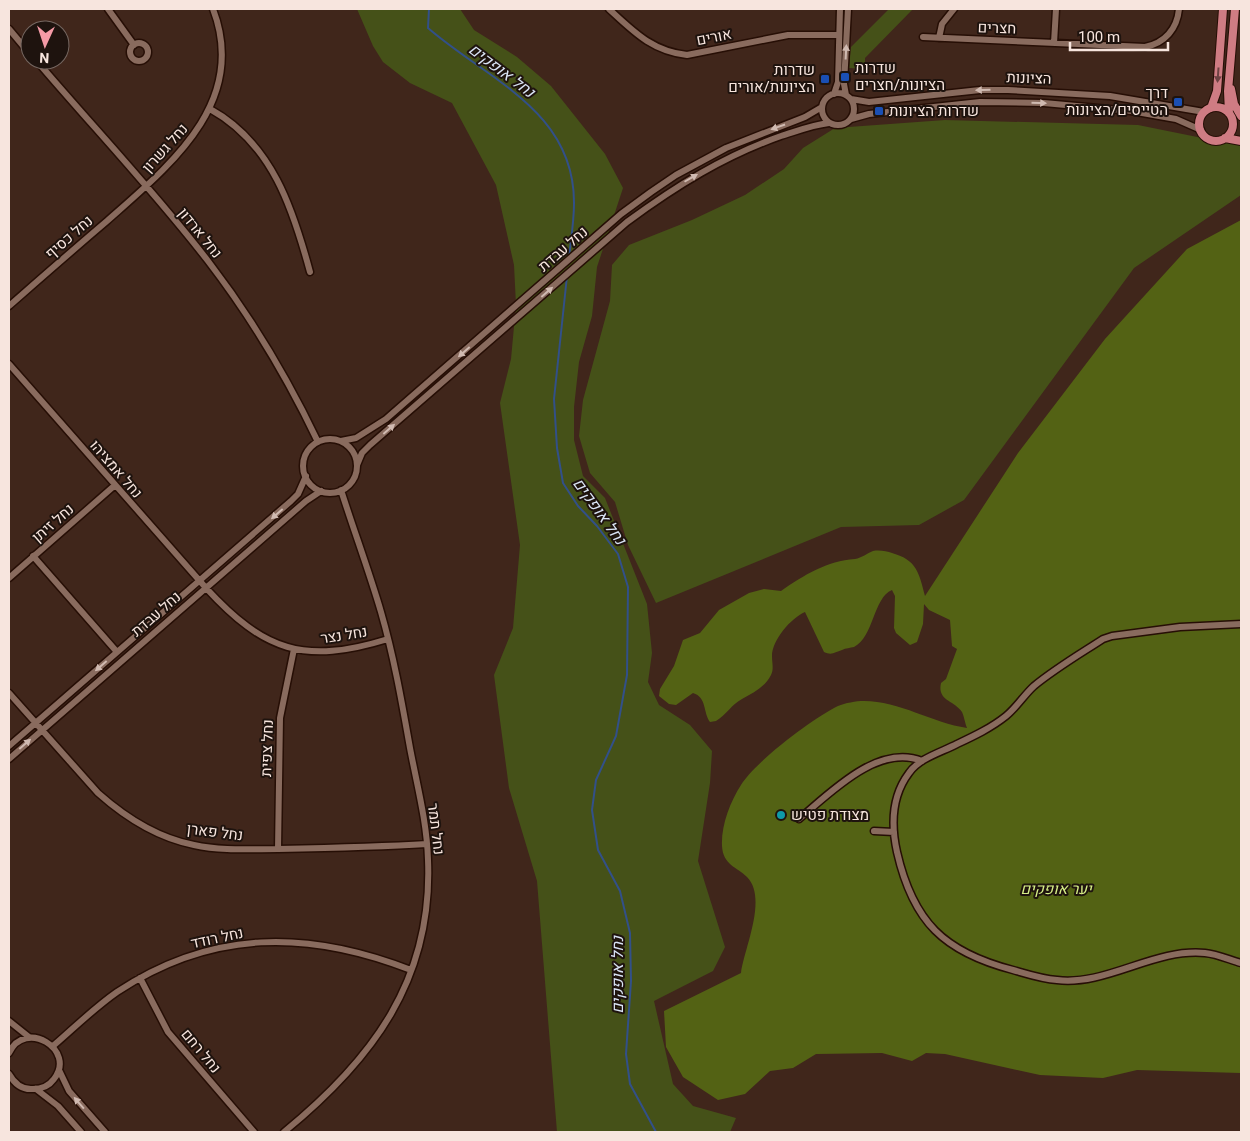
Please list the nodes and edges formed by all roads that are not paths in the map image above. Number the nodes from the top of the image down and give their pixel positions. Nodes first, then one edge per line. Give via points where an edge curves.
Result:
1 (108, 9) edge
2 (213, 9) edge
3 (609, 9) edge
4 (840, 9) edge
5 (848, 9) edge
6 (954, 9) edge
7 (1056, 9) edge
8 (1179, 9) edge
9 (1223, 9) edge
10 (1235, 9) edge
11 (9, 30) edge
12 (838, 35) junction
13 (923, 37) dead end
14 (939, 38) junction
15 (20, 43) edge
16 (1054, 43) junction
17 (134, 45) dead end
18 (45, 70) edge
19 (1229, 77) junction
20 (834, 94) junction
21 (849, 97) junction
22 (822, 107) junction
23 (210, 109) junction
24 (1208, 110) junction
25 (1229, 113) junction
26 (1241, 116) edge
27 (851, 119) junction
28 (829, 122) junction
29 (1233, 122) junction
30 (1241, 126) edge
31 (1201, 130) junction
32 (1225, 138) junction
33 (1241, 140) edge
34 (146, 187) junction
35 (310, 272) dead end
36 (9, 306) edge
37 (9, 364) edge
38 (341, 441) junction
39 (318, 442) junction
40 (357, 465) junction
41 (306, 476) junction
42 (114, 486) junction
43 (341, 490) junction
44 (321, 491) junction
45 (33, 556) junction
46 (9, 578) edge
47 (199, 580) junction
48 (206, 588) junction
49 (1241, 624) edge
50 (388, 639) junction
51 (294, 648) junction
52 (116, 652) junction
53 (9, 693) edge
54 (35, 723) junction
55 (42, 730) junction
56 (9, 746) edge
57 (9, 759) edge
58 (922, 761) junction
59 (799, 819) dead end
60 (874, 831) dead end
61 (894, 832) junction
62 (427, 844) junction
63 (278, 849) junction
64 (1241, 963) edge
65 (411, 970) junction
66 (140, 978) junction
67 (9, 1021) edge
68 (30, 1037) junction
69 (53, 1046) junction
70 (9, 1053) edge
71 (58, 1070) junction
72 (9, 1074) edge
73 (11, 1083) edge
74 (36, 1089) junction
75 (81, 1132) edge
76 (105, 1132) edge
77 (254, 1132) edge
78 (284, 1132) edge

1 - 17 street
2 - 23 street, נחל גשרון via 221,42 221,67
3 - 12 street, אורים via 639,38 670,53 687,55 788,35
4 - 12 street
21 -> 5 street via 844,84
6 - 14 street via 942,24
7 - 16 street
8 - 16 street, חצרים via 1176,23 1162,41 1154,45
9 -> 24 main road via 1217,91
10 - 19 main road
11 - 15 street
12 - 20 street via 838,82
13 - 14 street, חצרים
14 - 16 street, חצרים
18 - 34 street, נחל ארדון
19 - 25 main road
19 - 26 main road via 1234,104
20 - 21 street
20 - 22 street via 825,100
24 -> 21 street, הציונות via 1110,96 1027,91 980,90 868,102
21 - 27 street via 855,108
22 - 28 street
22 -> 38 street, נחל עבדת via 805,117 754,135 676,174 639,201 371,430
23 - 34 street, נחל גשרון via 188,144
23 - 35 street via 237,128 274,173 296,219
24 - 25 main road via 1221,108
24 - 31 main road via 1200,120
25 - 29 main road
27 - 28 street via 841,125
27 -> 31 street, הציונות via 869,114 980,102 1044,103 1131,111 1176,119
40 -> 28 street, נחל עבדת via 370,445 650,205 681,183 730,157
29 - 30 main road
29 - 32 main road via 1232,131
31 - 32 main road via 1212,140
32 - 33 main road
34 - 36 street, נחל כסיף
34 - 39 street, נחל ארדון via 209,262 255,328
37 - 42 street, נחל אמציהו
38 - 39 street
38 - 40 street via 353,451
39 - 41 street via 304,460
40 - 43 street via 353,480
41 - 44 street
41 -> 47 street, נחל עבדת via 291,502
42 - 45 street, נחל זיתן
42 - 47 street, נחל אמציהו
43 - 44 street
43 - 50 street, נחל תמר
44 - 48 street, נחל עבדת
45 - 46 street, נחל זיתן
45 - 52 street
47 - 48 street, נחל אמציהו
47 - 52 street, נחל עבדת
48 - 51 street, נחל נצר via 248,629
48 - 55 street, נחל עבדת
49 - 58 street via 1180,626 1103,639 1049,674 990,728
50 - 51 street, נחל נצר via 337,651
50 - 62 street, נחל תמר
51 - 63 street, נחל צפית via 280,718
52 -> 54 street, נחל עבדת
53 - 54 street, נחל פארן
54 - 55 street, נחל פארן
54 - 56 street, נחל עבדת
57 -> 55 street, נחל עבדת
55 - 63 street, נחל פארן via 98,794 141,825 194,845
58 - 59 street via 911,757 890,759 856,772
58 - 61 street via 912,768 903,782 892,817
60 - 61 street
61 - 64 street via 911,898 931,928 965,954 1000,967 1058,981 1091,978 1150,961 1196,953
62 - 63 street, נחל פארן
62 - 65 street, נחל תמר via 428,889
65 - 66 street, נחל רודד via 333,946 278,941 213,950
65 - 78 street, נחל תמר via 398,1003 362,1059
66 - 69 street, נחל רודד via 97,1007
66 - 77 street, נחל רחם via 168,1032
67 - 68 street
68 - 69 street
68 - 70 street via 16,1043
69 - 71 street via 59,1062
71 - 74 street via 50,1083
76 -> 71 street via 69,1091
72 - 73 street
73 - 74 street
74 - 75 street via 58,1106

